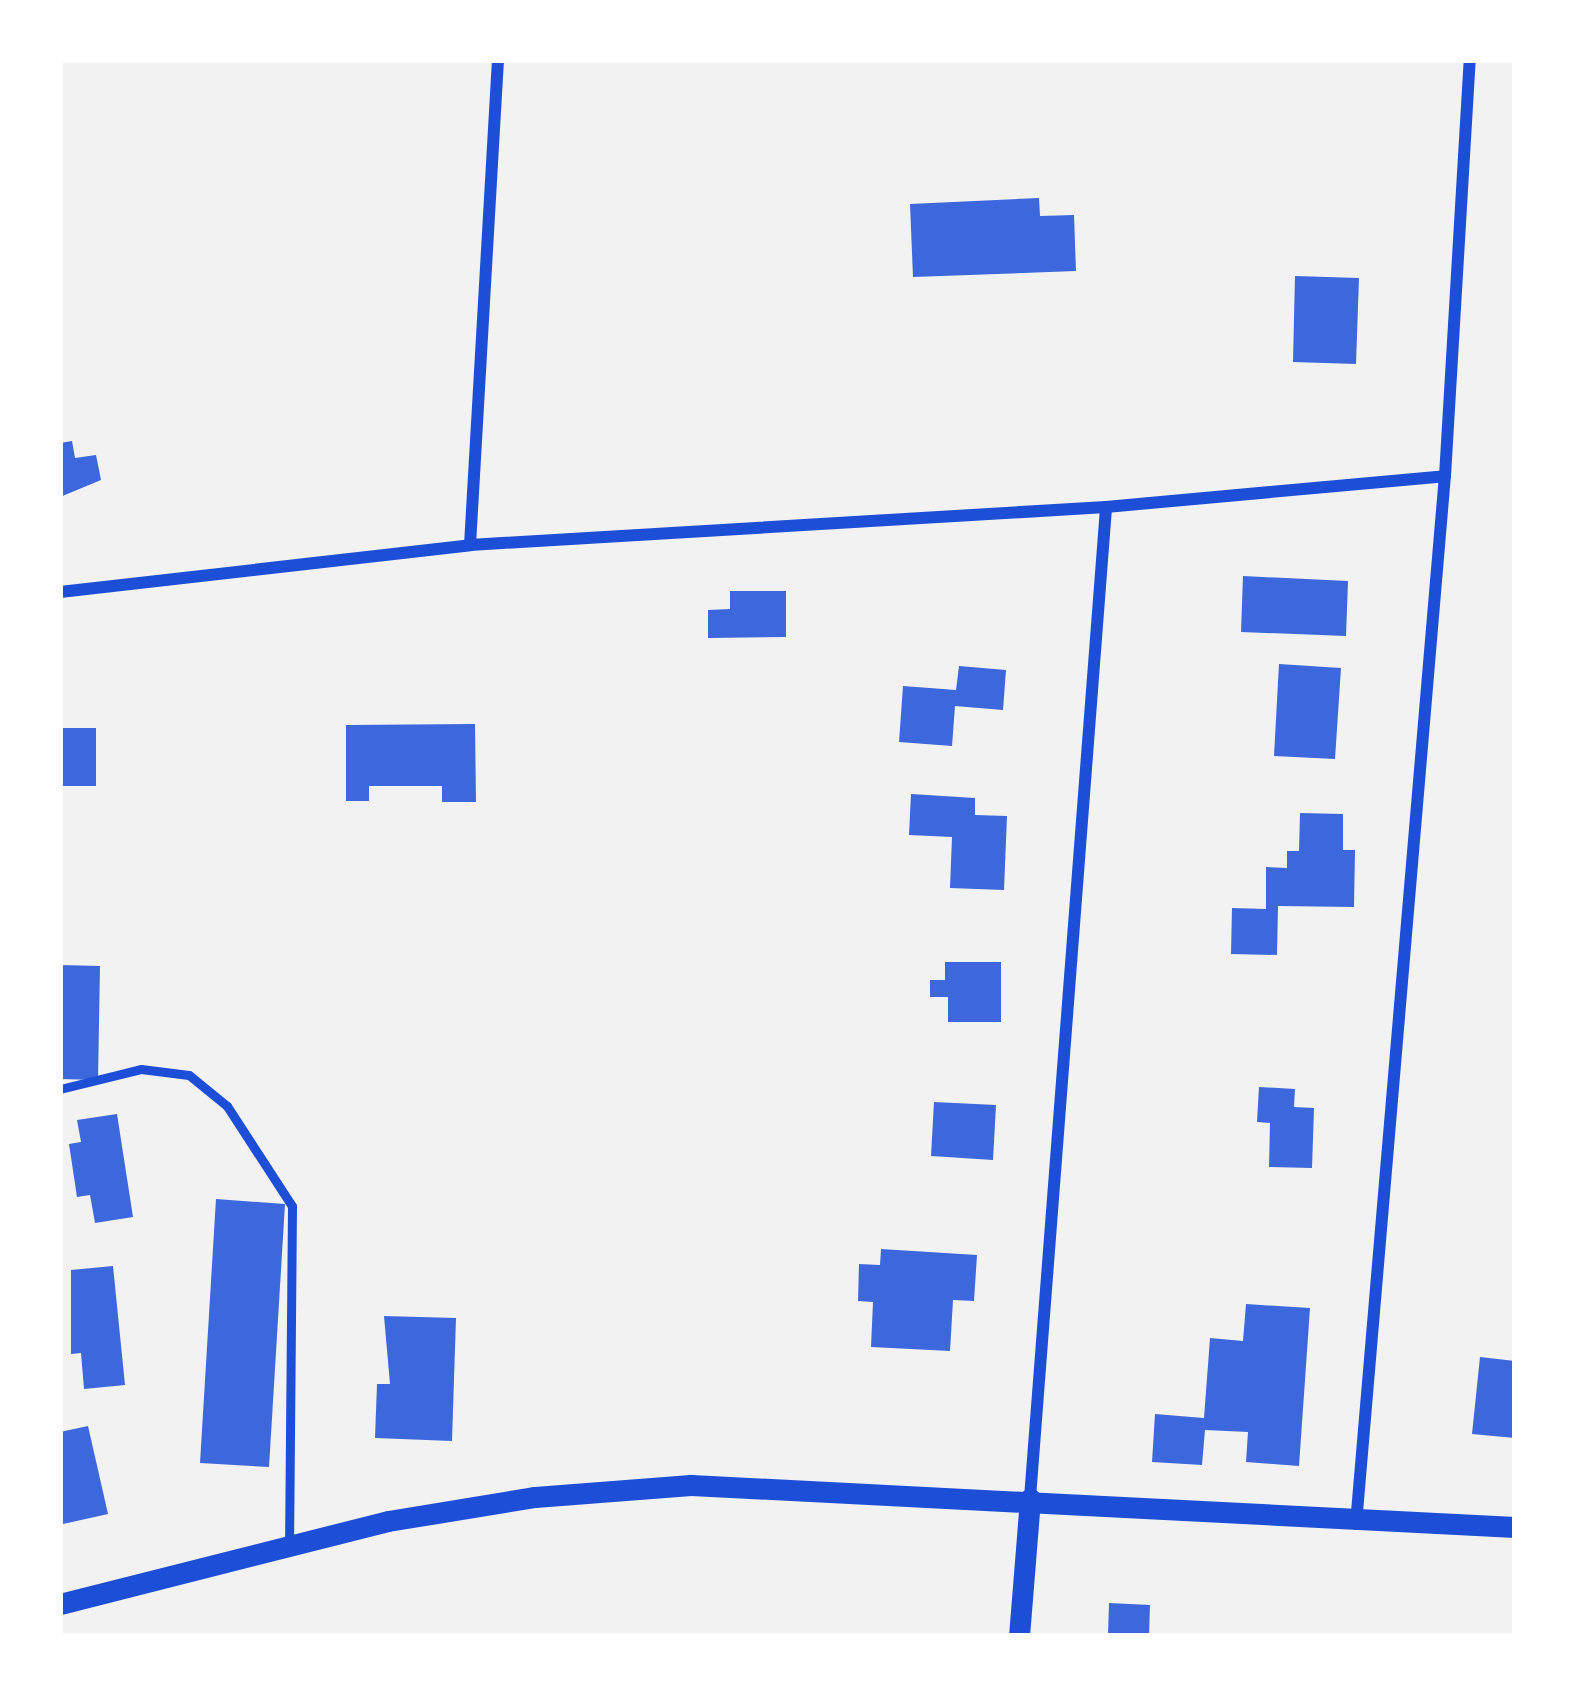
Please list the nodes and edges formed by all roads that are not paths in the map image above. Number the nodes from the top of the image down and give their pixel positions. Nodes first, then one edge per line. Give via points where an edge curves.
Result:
1 (498, 60) edge
2 (1471, 60) edge
3 (1445, 476) junction
4 (1106, 507) junction
5 (470, 544) junction
6 (60, 592) edge
7 (60, 1089) edge
8 (1030, 1498) junction
9 (1356, 1525) junction
10 (1515, 1527) edge
11 (289, 1546) junction
12 (60, 1604) edge
13 (1019, 1636) edge

1 - 5 street
2 - 3 street
3 - 4 street
3 - 9 street
4 - 5 street
4 - 8 street
5 - 6 street
7 - 11 lane via 141,1069 189,1075 227,1106 292,1206
8 - 9 street
8 - 11 street via 691,1485 535,1497
8 - 13 street
9 - 10 street
11 - 12 street

